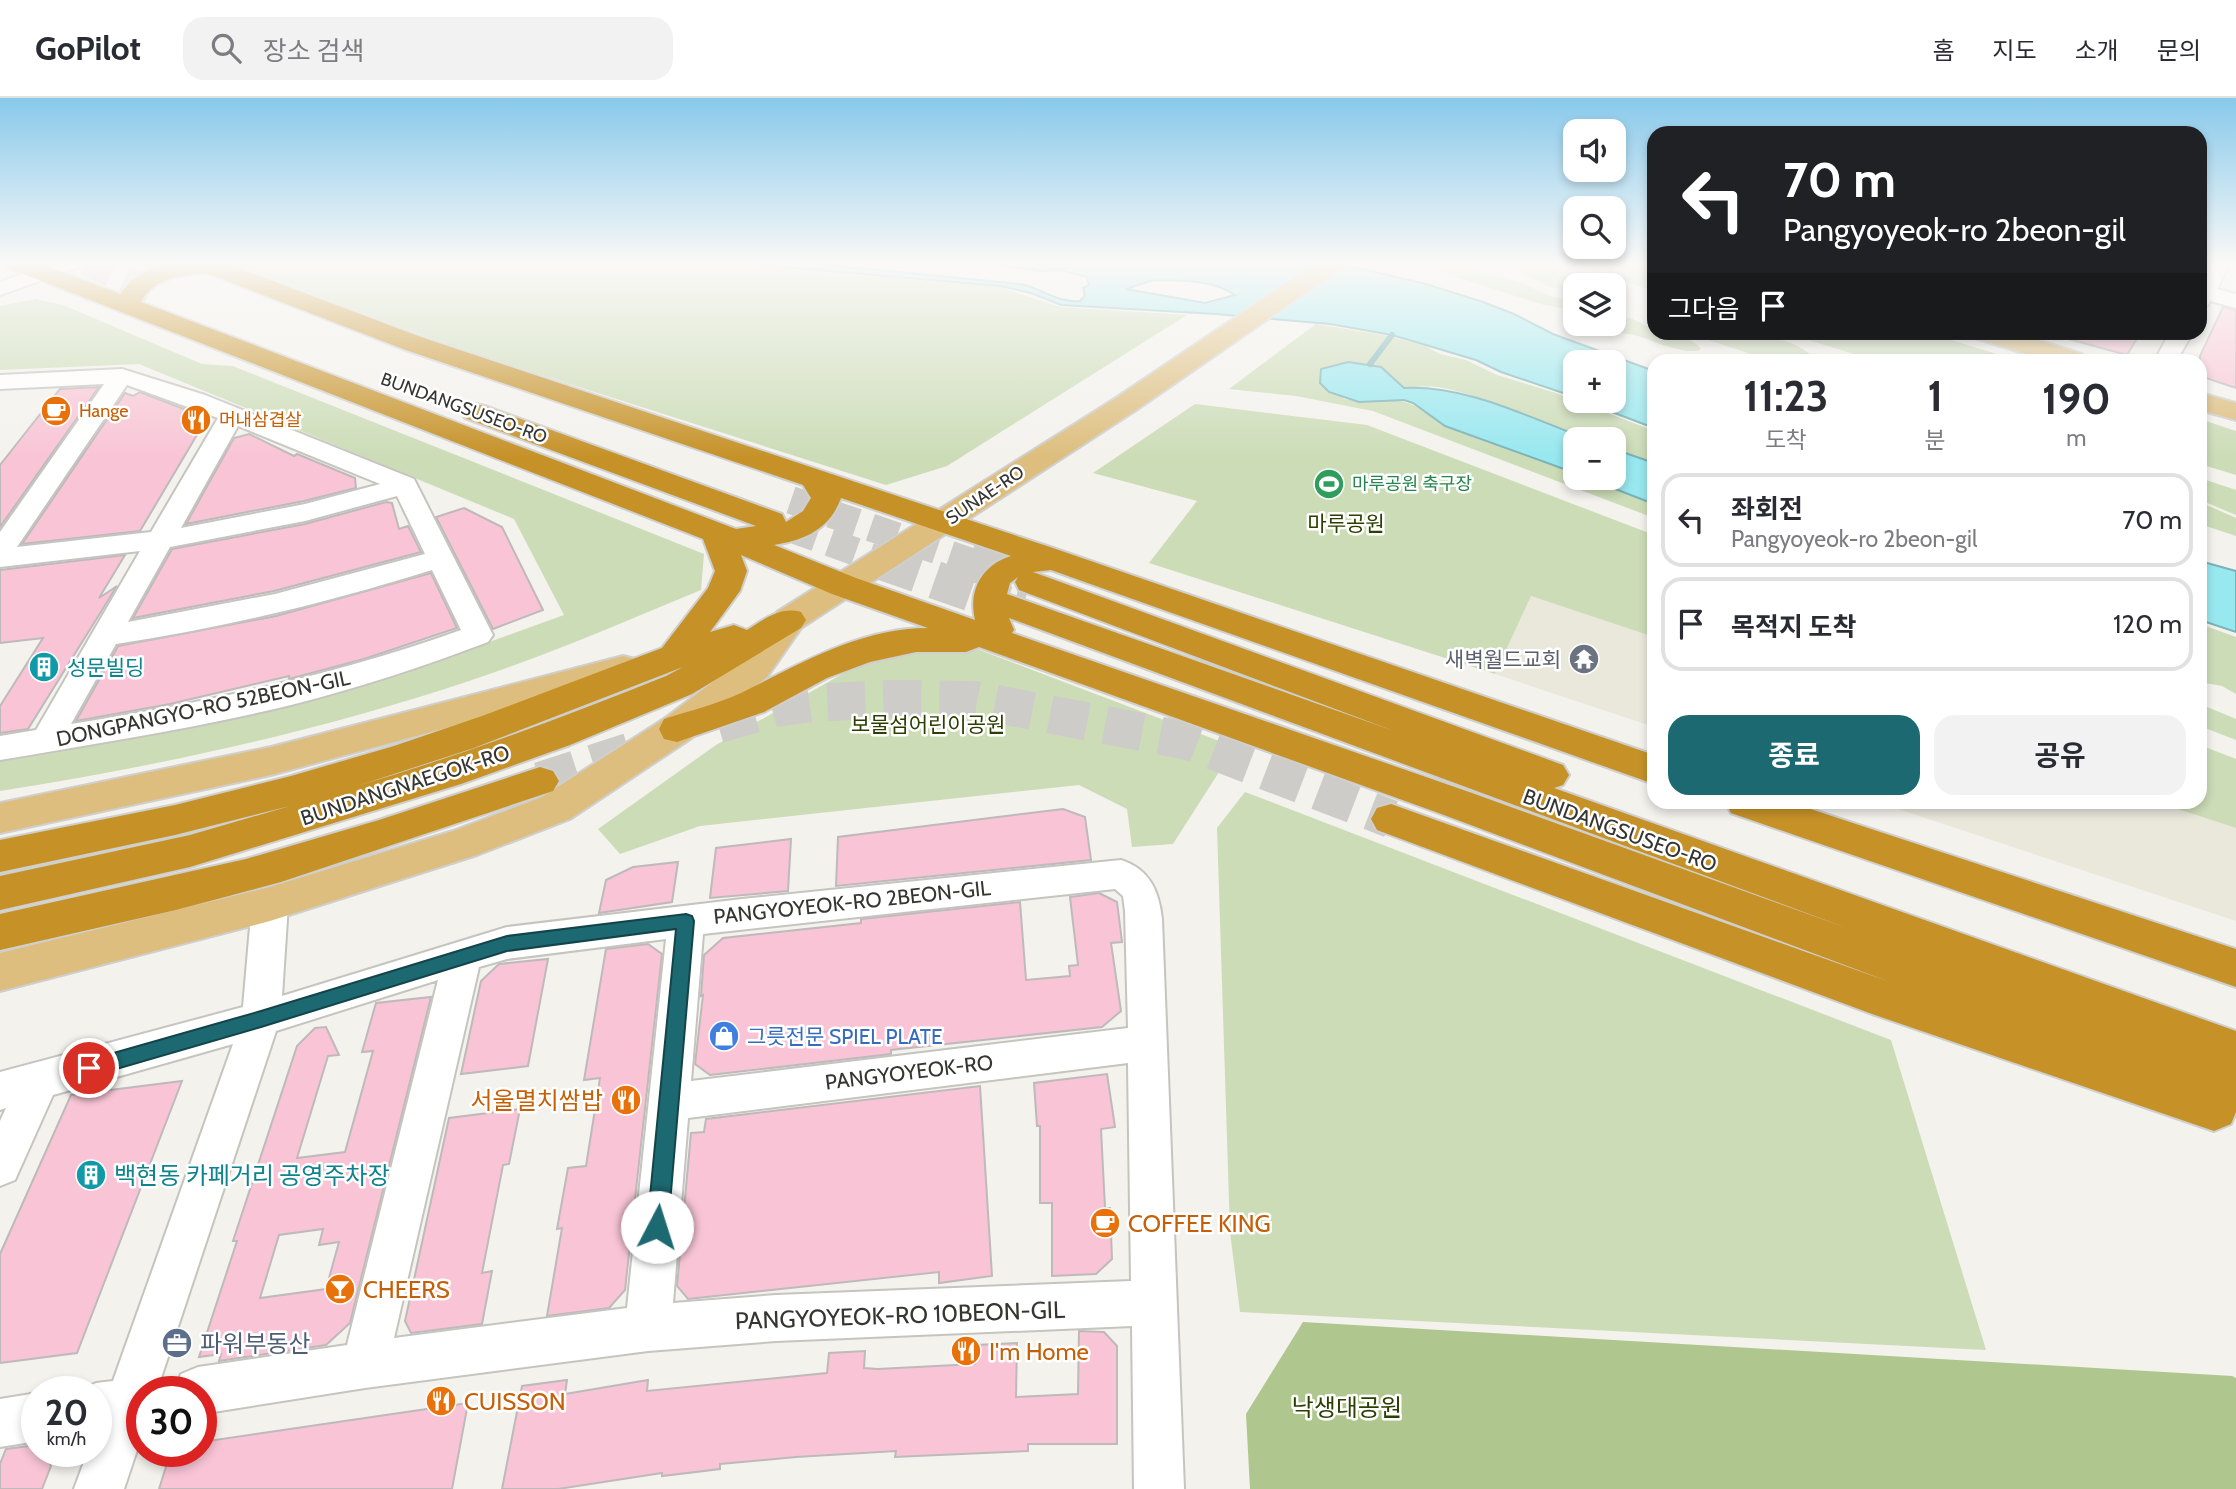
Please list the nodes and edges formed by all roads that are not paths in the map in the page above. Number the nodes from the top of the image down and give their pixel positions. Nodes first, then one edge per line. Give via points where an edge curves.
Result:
1 (180, 327) tunnel mouth
2 (255, 327) edge
3 (337, 327) edge
4 (365, 327) edge
5 (1239, 327) edge
6 (2009, 340) edge
7 (2053, 354) edge
8 (122, 376) junction
9 (0, 382) edge
10 (2207, 403) edge
11 (2236, 412) edge
12 (232, 415) junction
13 (815, 479) junction
14 (405, 485) junction
15 (944, 523) junction
16 (717, 533) junction
17 (158, 541) junction
18 (0, 552) edge
19 (0, 558) edge
20 (442, 558) junction
21 (844, 586) junction
22 (1023, 597) junction
23 (789, 620) junction
24 (105, 635) junction
25 (676, 654) junction
26 (677, 729) junction
27 (46, 740) junction
28 (0, 748) edge
29 (1647, 768) edge
30 (540, 781) tunnel mouth
31 (1766, 809) edge
32 (0, 818) edge
33 (1391, 819) tunnel mouth
34 (0, 856) edge
35 (0, 893) edge
36 (270, 904) junction
37 (686, 921) junction
38 (0, 932) edge
39 (463, 956) junction
40 (2236, 968) edge
41 (0, 972) edge
42 (261, 1019) junction
43 (2236, 1024) edge
44 (1148, 1043) junction
45 (2236, 1052) edge
46 (39, 1082) junction
47 (2236, 1090) edge
48 (0, 1091) edge
49 (669, 1102) junction
50 (2236, 1116) edge
51 (0, 1166) edge
52 (1152, 1303) junction
53 (648, 1328) junction
54 (365, 1365) junction
55 (217, 1388) edge
56 (122, 1403) edge
57 (21, 1420) edge
58 (0, 1423) edge
59 (99, 1489) edge
60 (1159, 1489) edge

1 - 16 highway
2 - 3 highway, BUNDANGSUSEO-RO via 774,508
4 - 13 highway
5 - 15 main road, SUNAE-RO
6 - 7 main road
8 - 9 street
8 - 12 street
8 - 18 street
10 - 11 main road
12 - 14 street
12 - 17 street, DONGPANGYO-RO 52BEON-GIL
13 - 15 highway
13 - 16 highway via 826,498 824,506 803,525 767,537
14 - 17 street via 278,519
14 - 20 street, DONGPANGYO-RO 52BEON-GIL
15 - 21 main road, SUNAE-RO
15 - 22 highway
16 - 21 highway
16 - 25 highway via 731,571 723,591
17 - 19 street
17 - 24 street, DONGPANGYO-RO 52BEON-GIL
20 - 24 street via 250,610
20 - 27 street, DONGPANGYO-RO 52BEON-GIL via 478,635 382,669 282,695
21 - 22 highway
21 - 23 main road, BUNDANGNAEGOK-RO
22 - 26 highway via 916,640 863,650 751,703
22 - 29 highway
22 - 43 highway, BUNDANGSUSEO-RO
22 - 45 highway, BUNDANGSUSEO-RO
22 - 47 highway via 1471,808
23 - 25 highway, BUNDANGNAEGOK-RO
23 - 26 main road via 755,668
23 - 35 highway, BUNDANGNAEGOK-RO via 679,685 448,774 202,848
24 - 27 street, DONGPANGYO-RO 52BEON-GIL
25 - 32 main road via 271,761
25 - 34 highway, BUNDANGNAEGOK-RO via 460,738 316,783 163,822
26 - 36 main road via 556,808 463,844
27 - 28 street, DONGPANGYO-RO 52BEON-GIL
30 - 38 highway via 282,866
31 - 40 highway
33 - 50 highway via 1872,995
36 - 41 main road
36 - 42 street
37 - 39 street, PANGYOYEOK-RO 2BEON-GIL via 507,943
37 - 44 street, PANGYOYEOK-RO 2BEON-GIL via 1121,874 1136,882 1142,901
37 - 49 street
39 - 42 street, PANGYOYEOK-RO 2BEON-GIL
39 - 54 street
42 - 46 street, PANGYOYEOK-RO 2BEON-GIL
42 - 56 street
44 - 49 street, PANGYOYEOK-RO
44 - 52 street
46 - 48 street, PANGYOYEOK-RO 2BEON-GIL
46 - 51 street
49 - 53 street
52 - 53 street, PANGYOYEOK-RO 10BEON-GIL via 789,1317
52 - 60 street
53 - 54 street, PANGYOYEOK-RO 10BEON-GIL
54 - 55 street, PANGYOYEOK-RO 10BEON-GIL
56 - 59 street
57 - 58 street

